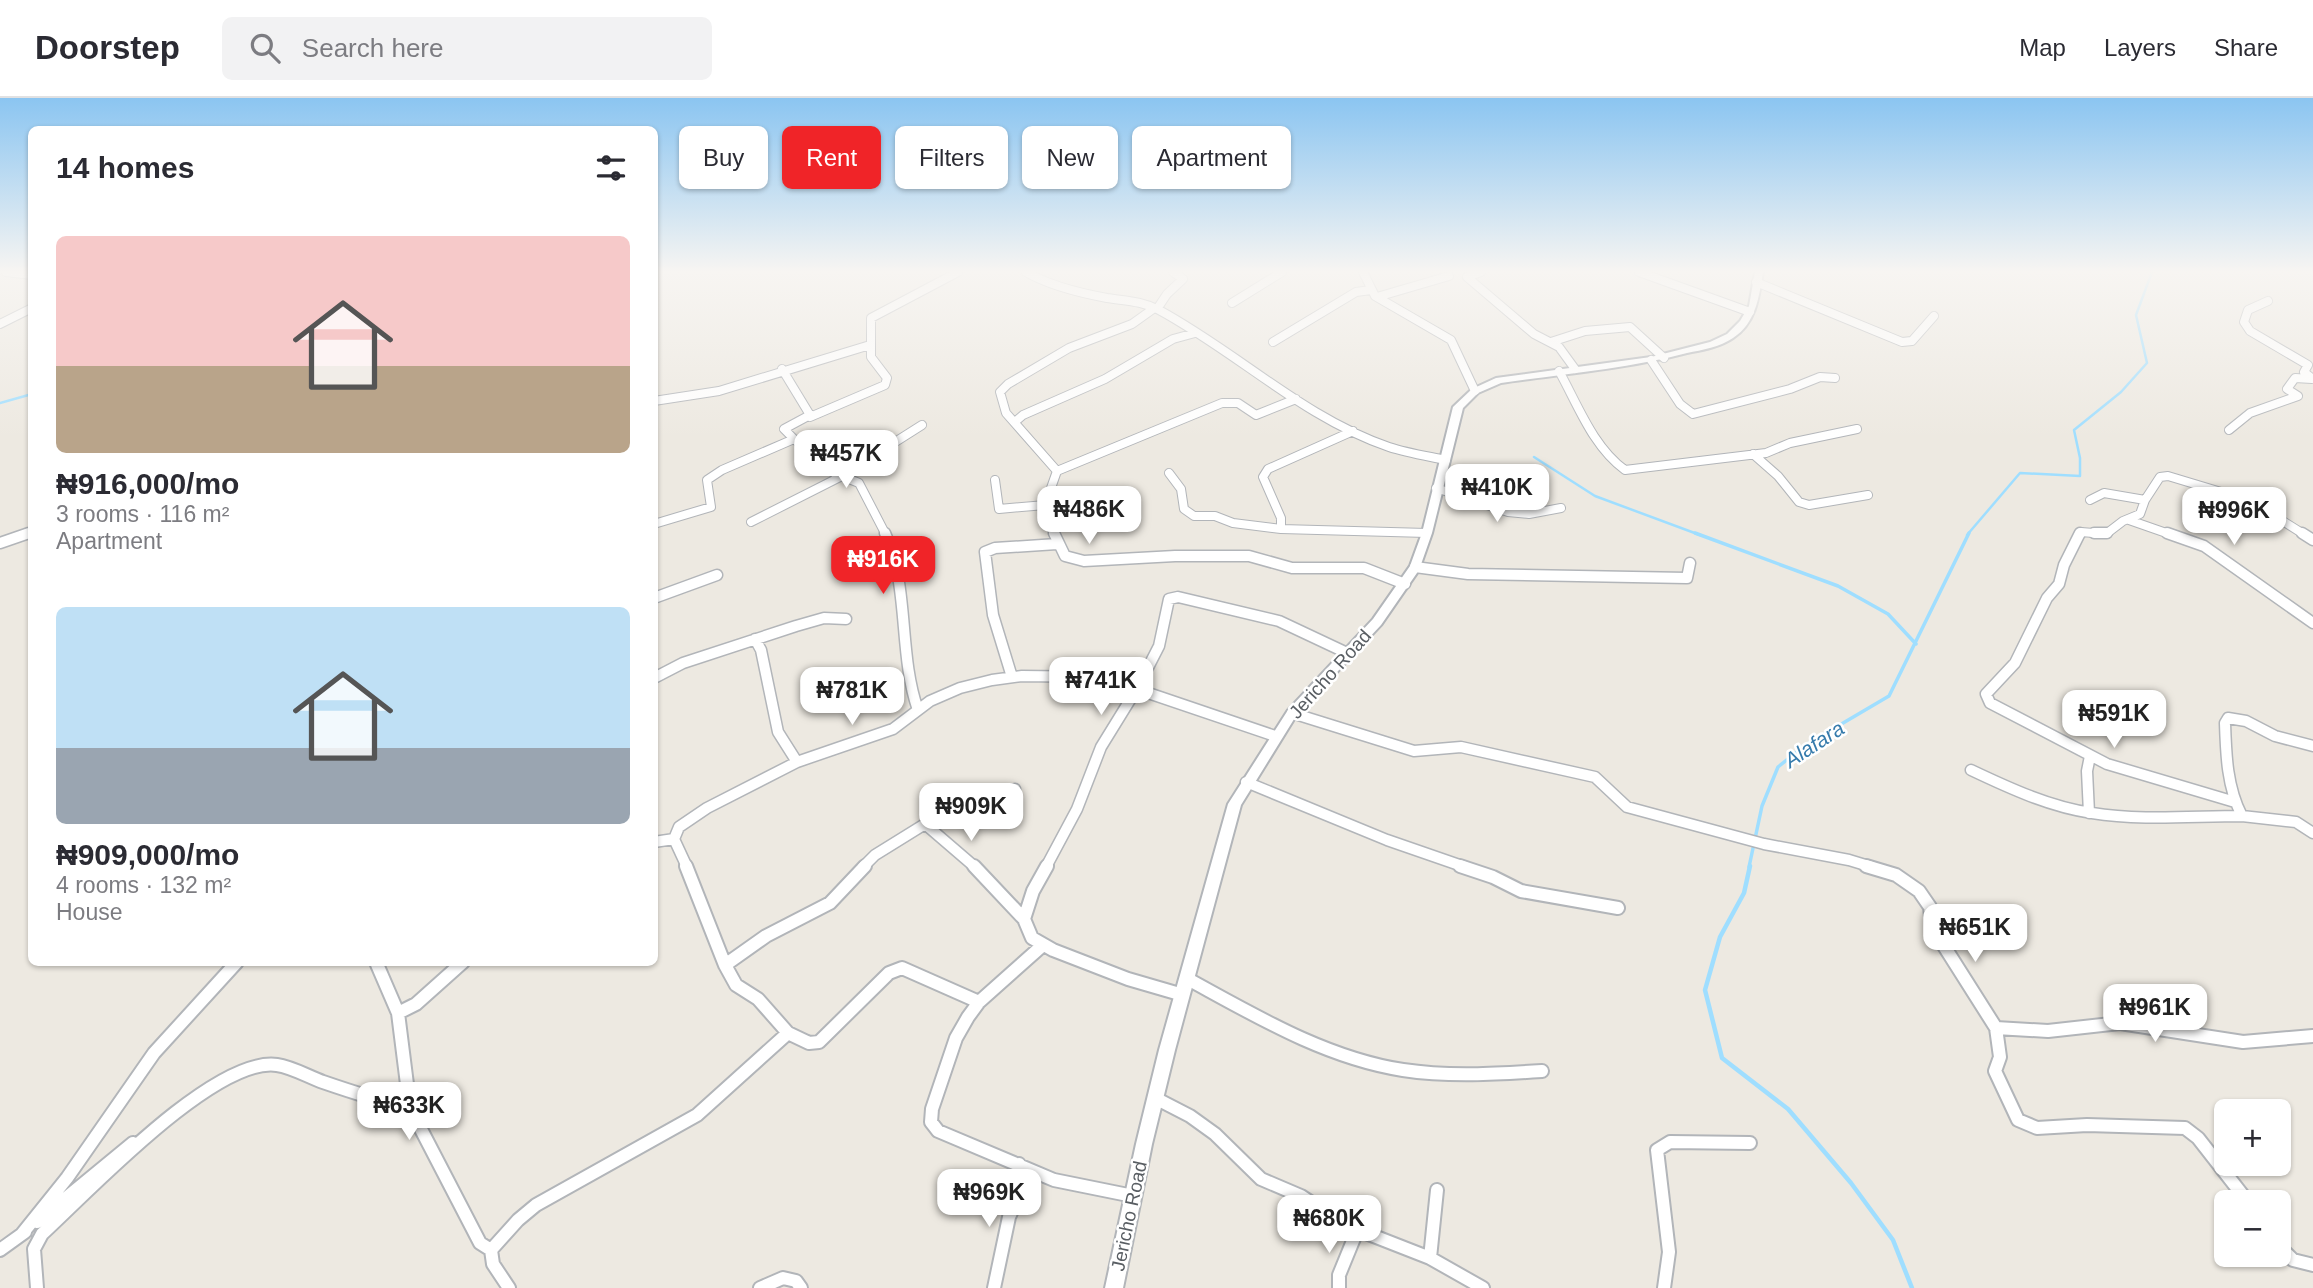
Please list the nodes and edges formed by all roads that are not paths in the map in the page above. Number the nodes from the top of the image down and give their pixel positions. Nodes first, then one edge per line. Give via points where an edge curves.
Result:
1 (871, 328) edge
2 (1123, 328) edge
3 (1186, 328) edge
4 (1297, 328) edge
5 (1430, 328) edge
6 (1527, 328) edge
7 (1624, 328) edge
8 (1630, 328) edge
9 (1737, 328) edge
10 (1870, 328) edge
11 (1924, 328) edge
12 (2248, 328) edge
13 (1195, 333) junction
14 (1273, 342) dead end
15 (1551, 342) junction
16 (870, 345) junction
17 (1657, 359) junction
18 (782, 369) junction
19 (1575, 369) junction
20 (1559, 370) junction
21 (1835, 378) dead end
22 (1475, 391) junction
23 (1296, 399) junction
24 (658, 400) edge
25 (810, 417) junction
26 (1016, 421) junction
27 (922, 425) dead end
28 (1857, 429) dead end
29 (2229, 430) dead end
30 (1353, 431) junction
31 (794, 439) junction
32 (1753, 454) junction
33 (1446, 460) junction
34 (1057, 471) junction
35 (1169, 473) dead end
36 (841, 477) junction
37 (995, 480) dead end
38 (1436, 488) junction
39 (1868, 495) dead end
40 (2090, 500) dead end
41 (2145, 500) junction
42 (1045, 505) junction
43 (1561, 508) dead end
44 (2128, 520) junction
45 (751, 522) dead end
46 (658, 523) edge
47 (1281, 529) junction
48 (28, 533) edge
49 (1427, 533) junction
50 (2313, 540) edge
51 (0, 543) edge
52 (1057, 544) junction
53 (1690, 563) dead end
54 (1415, 567) junction
55 (717, 575) dead end
56 (1405, 584) junction
57 (658, 597) edge
58 (846, 619) dead end
59 (2313, 623) edge
60 (755, 639) junction
61 (1347, 653) junction
62 (658, 676) edge
63 (1012, 677) junction
64 (1138, 687) junction
65 (918, 710) junction
66 (1292, 713) junction
67 (1275, 736) junction
68 (2313, 746) edge
69 (2090, 756) junction
70 (797, 762) junction
71 (1971, 770) dead end
72 (1246, 782) junction
73 (1015, 789) dead end
74 (2235, 802) junction
75 (2089, 813) junction
76 (2242, 816) junction
77 (925, 824) junction
78 (2313, 833) edge
79 (674, 839) junction
80 (658, 841) edge
81 (1618, 908) dead end
82 (1024, 919) junction
83 (1043, 944) junction
84 (725, 965) junction
85 (233, 966) edge
86 (378, 966) edge
87 (459, 966) edge
88 (1186, 978) junction
89 (1183, 995) junction
90 (979, 1002) junction
91 (398, 1013) junction
92 (1996, 1028) junction
93 (788, 1033) junction
94 (2313, 1037) edge
95 (1542, 1071) dead end
96 (1157, 1099) junction
97 (410, 1108) junction
98 (163, 1123) junction
99 (1750, 1143) dead end
100 (1019, 1164) junction
101 (1046, 1176) junction
102 (1024, 1184) junction
103 (1437, 1190) dead end
104 (2239, 1190) edge
105 (1133, 1196) junction
106 (1357, 1231) junction
107 (22, 1234) junction
108 (0, 1250) edge
109 (491, 1250) junction
110 (1430, 1258) junction
111 (2291, 1258) edge
112 (2313, 1265) edge
113 (37, 1288) edge
114 (509, 1288) edge
115 (760, 1288) edge
116 (801, 1288) edge
117 (994, 1288) edge
118 (1114, 1288) edge
119 (1339, 1288) edge
120 (1481, 1288) edge
121 (1664, 1288) edge

1 - 16 street
2 - 26 street via 1069,348 1008,384 1000,392 1001,403 1008,417
3 - 13 street
4 - 14 street
5 - 22 street via 1451,340
6 - 15 street
7 - 15 street via 1585,331
8 - 17 street
9 - 17 street via 1730,336
10 - 11 street via 1902,342 1912,341
12 - 29 street via 2308,366 2304,372 2313,379 2295,378 2287,389 2298,396 2250,413
13 - 23 street
13 - 26 street via 1172,339 1105,379
15 - 19 street
16 - 18 street
16 - 25 street via 871,357 887,378 885,385
17 - 19 street
17 - 21 street via 1670,392 1693,414 1820,377
18 - 24 street via 719,391
18 - 25 street
19 - 20 street
20 - 22 street via 1499,380
20 - 32 street via 1593,433 1616,465 1625,470
22 - 33 street, Jericho Road via 1458,407
23 - 30 street
23 - 34 street via 1256,415 1238,403 1222,403
25 - 31 street via 784,429
26 - 34 street
27 - 36 street
28 - 32 street
30 - 33 street via 1388,447
30 - 47 street via 1264,473
31 - 36 street
31 - 46 street via 707,480 711,507
32 - 39 street via 1799,502 1809,505
33 - 38 street, Jericho Road
34 - 42 street
35 - 47 street via 1181,489 1184,509 1194,516
36 - 45 street
36 - 65 street via 859,483 888,540 897,574 908,682
37 - 42 street via 999,509
38 - 43 street via 1508,512 1529,514
38 - 49 street, Jericho Road
40 - 41 street via 2104,493
41 - 44 street via 2140,514
41 - 50 street via 2160,477 2168,476 2250,501
42 - 52 street
44 - 59 street via 2204,546
44 - 69 street via 2106,534 2081,532 2059,584 2047,598 2015,663 1986,694 1990,703
47 - 49 street
48 - 51 street
49 - 54 street, Jericho Road
52 - 56 street via 1065,556 1078,561 1249,556 1292,568 1364,568
52 - 63 street via 985,552 993,615
53 - 54 street via 1687,578 1468,574
54 - 56 street, Jericho Road
55 - 57 street
56 - 61 street, Jericho Road
58 - 60 street via 824,618
60 - 62 street
60 - 70 street via 778,732
61 - 64 street via 1279,621 1175,597 1167,602 1160,642
61 - 66 street, Jericho Road
63 - 64 street via 1101,677
63 - 65 street via 960,688
64 - 67 street
64 - 82 street via 1101,747
65 - 70 street via 892,729
66 - 67 street, Jericho Road
66 - 92 street via 1414,751 1461,747 1595,777 1627,807 1896,875 1919,891 1930,907 1933,929
67 - 72 street, Jericho Road
68 - 74 street via 2228,718 2226,749
69 - 74 street via 2125,771
69 - 75 street
70 - 79 street via 707,808 679,827
71 - 75 street via 2023,794
72 - 81 street via 1521,891
72 - 88 street, Jericho Road via 1228,823
73 - 77 street
74 - 76 street
75 - 76 street
76 - 78 street via 2296,822
77 - 82 street via 973,865
77 - 84 street via 875,855 830,903 766,936
79 - 80 street
79 - 84 street via 701,896
82 - 83 street via 1030,936
83 - 89 street via 1128,979
83 - 90 street
84 - 93 street via 736,985 758,999
85 - 107 street via 154,1053
86 - 91 street
87 - 91 street via 416,1004
88 - 89 street, Jericho Road
88 - 95 street via 1298,1036 1384,1066 1475,1074
89 - 96 street, Jericho Road
90 - 93 street via 902,968 889,973 819,1042 809,1044
90 - 100 street via 956,1038 931,1122 937,1131
91 - 97 street
92 - 94 street via 2048,1031 2120,1023 2243,1042
92 - 104 street via 2000,1057 1995,1071 2013,1114 2023,1124 2037,1128 2185,1128
93 - 109 street via 697,1115 536,1205
96 - 105 street, Jericho Road
96 - 106 street via 1201,1123 1261,1179 1301,1196
97 - 98 street via 370,1099 290,1069 264,1065 200,1092
97 - 109 street via 480,1243
98 - 107 street via 122,1150
98 - 113 street via 42,1234 34,1249
99 - 121 street via 1670,1142 1657,1150 1670,1252
100 - 101 street
100 - 102 street
101 - 102 street
101 - 105 street
102 - 117 street via 1009,1217
103 - 110 street
105 - 118 street, Jericho Road
106 - 110 street
106 - 119 street via 1339,1275
107 - 108 street
109 - 114 street via 493,1264
110 - 120 street
111 - 112 street
115 - 116 street via 783,1279 796,1280

